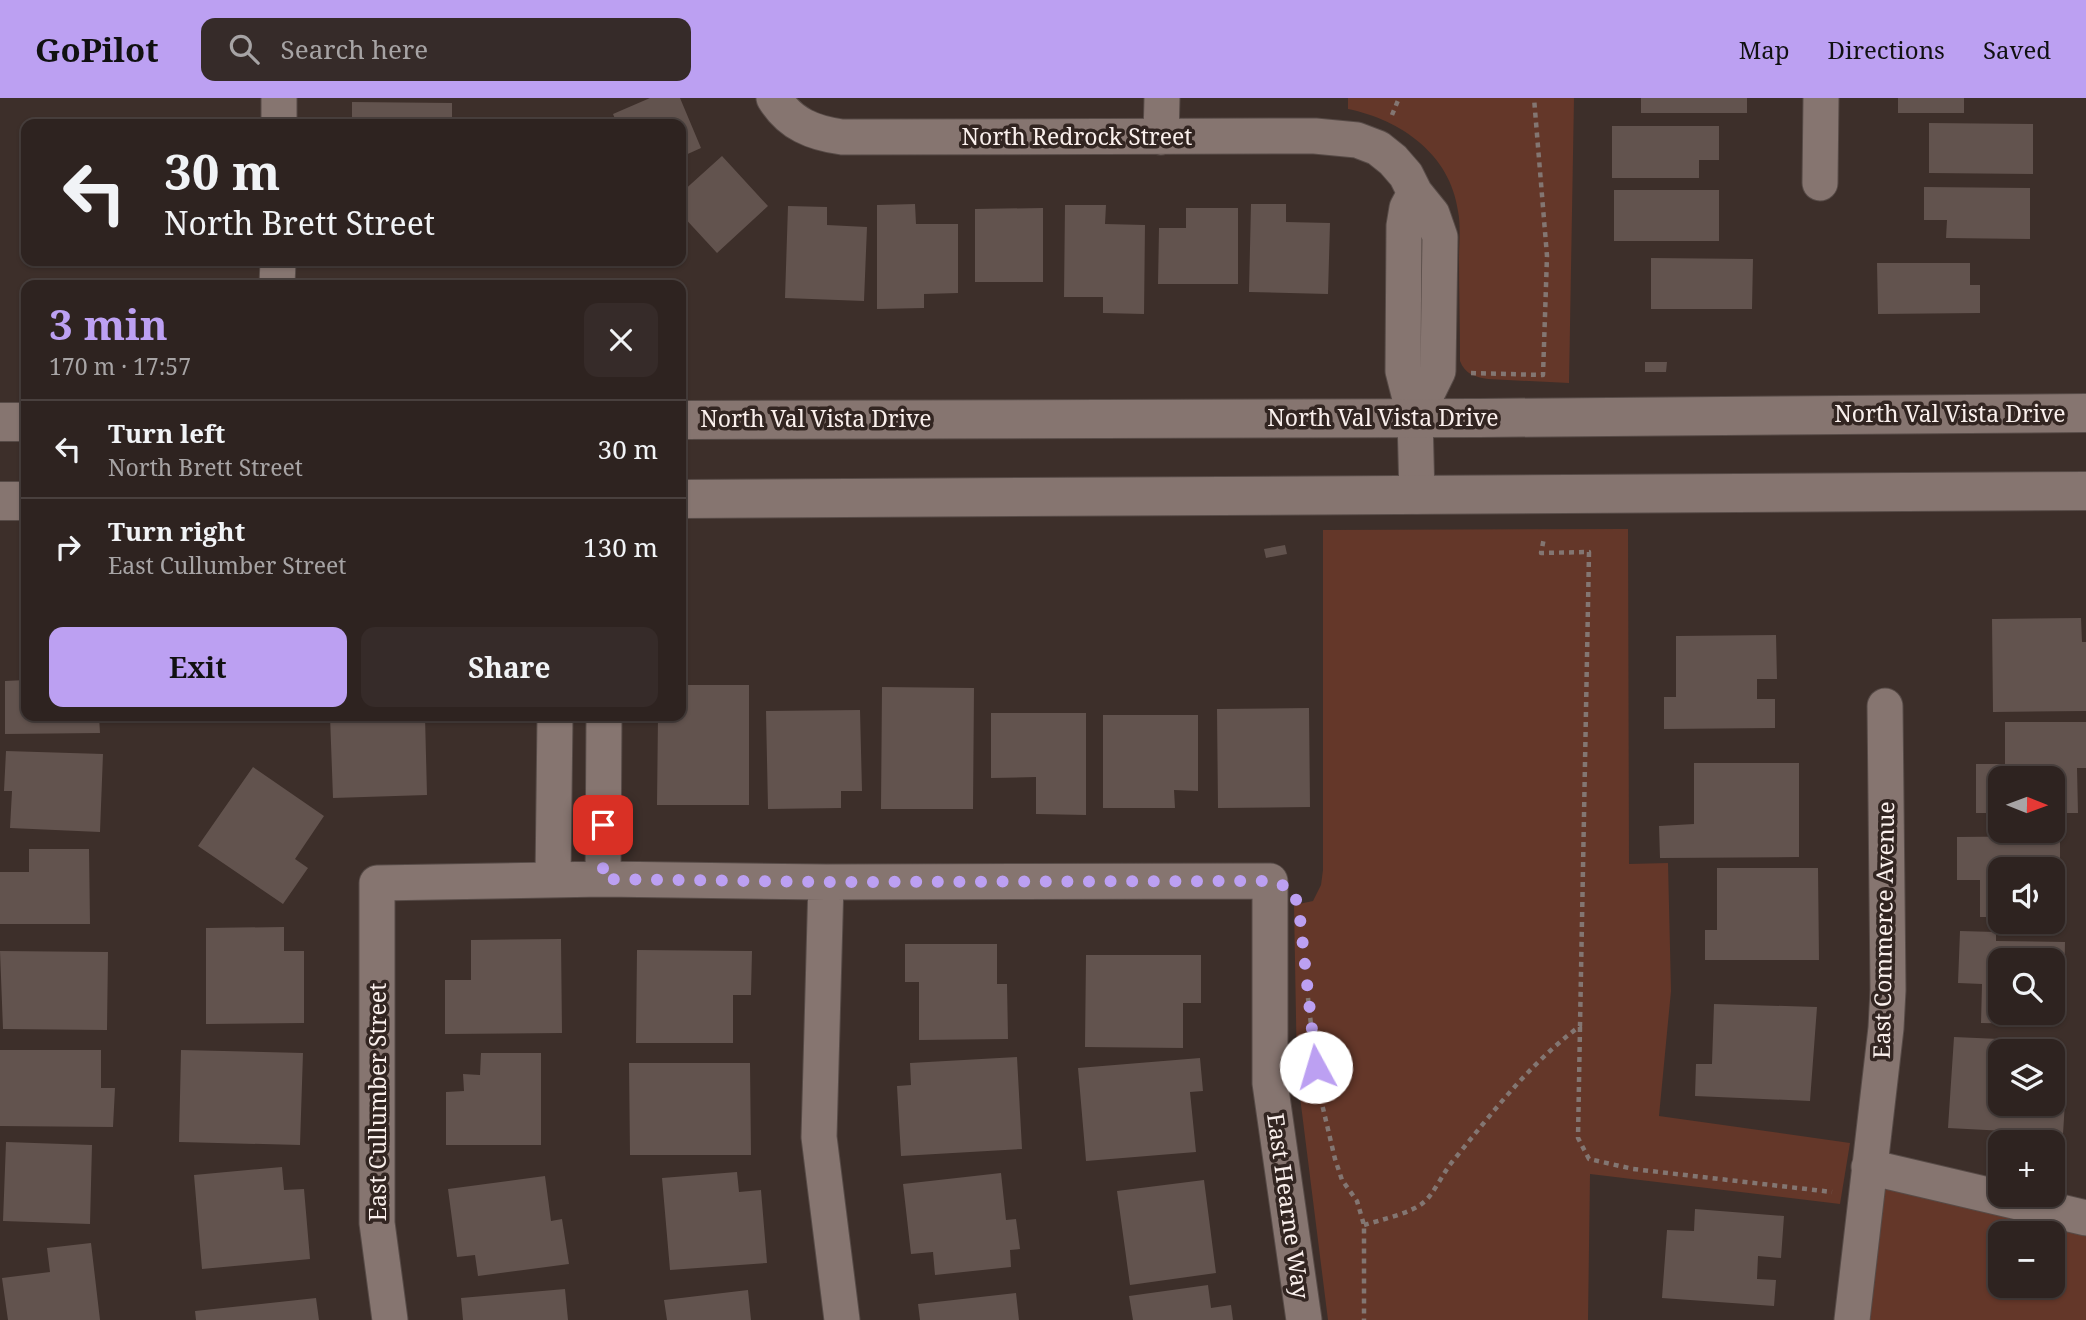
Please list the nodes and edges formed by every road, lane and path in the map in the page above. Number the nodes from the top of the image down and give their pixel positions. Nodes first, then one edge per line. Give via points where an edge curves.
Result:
1 (279, 98) edge
2 (1162, 98) edge
3 (1534, 98) edge
4 (1821, 98) edge
5 (778, 104) edge
6 (279, 119) edge
7 (1161, 136) junction
8 (1820, 183) dead end
9 (1471, 373) dead end
10 (2086, 413) edge
11 (1415, 418) junction
12 (686, 420) edge
13 (0, 422) edge
14 (21, 422) edge
15 (2086, 491) edge
16 (1417, 496) junction
17 (686, 499) edge
18 (0, 501) edge
19 (21, 501) edge
20 (1544, 538) dead end
21 (1885, 706) dead end
22 (555, 721) edge
23 (604, 721) edge
24 (553, 879) junction
25 (603, 879) junction
26 (827, 882) junction
27 (1307, 991) dead end
28 (1580, 1026) junction
29 (1868, 1182) junction
30 (2086, 1218) edge
31 (1364, 1225) junction
32 (390, 1320) edge
33 (842, 1320) edge
34 (1304, 1320) edge
35 (1364, 1320) edge
36 (1852, 1320) edge

1 - 6 street
2 - 7 street
3 - 9 path via 1547,256 1543,375
4 - 8 street
5 - 7 street, North Redrock Street via 800,126 842,137
7 - 11 street, North Redrock Street via 1336,137 1378,148 1393,160 1415,193 1404,226 1403,371
10 - 11 main road, North Val Vista Drive
11 - 12 main road, North Val Vista Drive
11 - 16 street
13 - 14 main road
15 - 16 main road
16 - 17 main road
18 - 19 main road
20 - 28 path via 1541,553 1588,552
21 - 29 street, East Commerce Avenue via 1888,990
22 - 24 street
23 - 25 street
24 - 25 street
24 - 32 street, East Cullumber Street via 377,883 377,1223
25 - 26 street
26 - 33 street via 818,1137
26 - 34 street, East Hearne Way via 1270,881 1270,1083
27 - 31 path via 1318,1087 1329,1134 1342,1180 1357,1201
28 - 29 path via 1578,1138 1589,1158 1633,1169
28 - 31 path via 1520,1079 1424,1202
29 - 30 street
29 - 36 street, East Commerce Avenue
31 - 35 path

